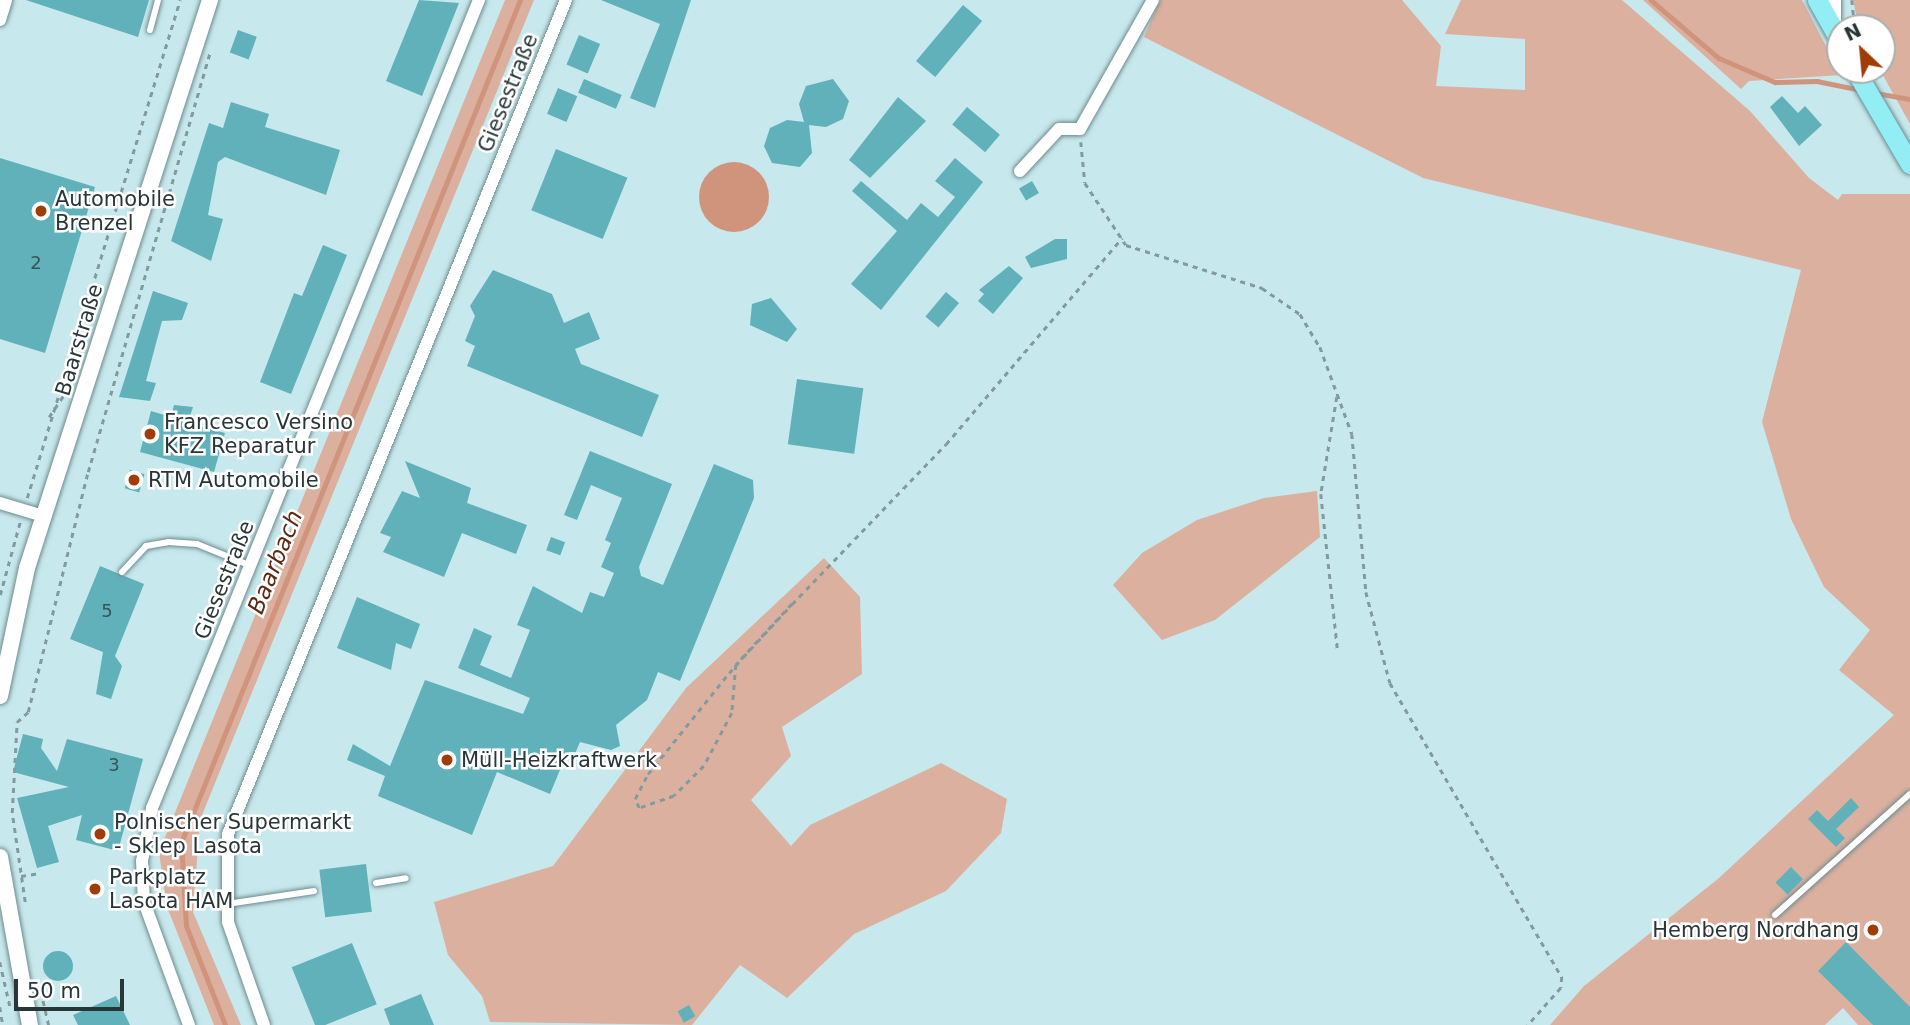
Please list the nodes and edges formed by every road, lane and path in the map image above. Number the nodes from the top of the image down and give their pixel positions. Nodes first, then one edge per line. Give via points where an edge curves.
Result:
1 (6, 0) edge
2 (159, 0) edge
3 (180, 0) edge
4 (210, 0) edge
5 (478, 0) edge
6 (566, 0) edge
7 (1153, 0) edge
8 (1817, 0) edge
9 (1826, 16) edge
10 (204, 18) junction
11 (0, 20) edge
12 (150, 30) dead end
13 (1863, 84) edge
14 (1080, 129) junction
15 (1910, 164) edge
16 (1020, 171) dead end
17 (1122, 238) junction
18 (1338, 393) junction
19 (0, 503) edge
20 (23, 511) junction
21 (43, 516) junction
22 (251, 566) junction
23 (122, 572) dead end
24 (0, 595) edge
25 (1338, 652) dead end
26 (736, 665) junction
27 (0, 696) edge
28 (1910, 794) edge
29 (0, 857) edge
30 (39, 873) dead end
31 (21, 876) junction
32 (405, 878) dead end
33 (376, 883) dead end
34 (314, 891) dead end
35 (225, 904) junction
36 (27, 913) dead end
37 (1775, 915) dead end
38 (3, 918) edge
39 (0, 961) edge
40 (40, 987) dead end
41 (0, 1007) edge
42 (11, 1012) dead end
43 (3, 1025) edge
44 (30, 1025) edge
45 (50, 1025) edge
46 (189, 1025) edge
47 (264, 1025) edge
48 (1528, 1025) edge

1 - 11 street
2 - 12 lane
3 - 20 path
4 - 10 main road, Baarstraße
5 - 22 street, Giesestraße
6 - 35 street, Giesestraße via 228,834
7 - 14 street
8 - 9 main road
10 - 21 main road, Baarstraße
10 - 31 path via 211,55 205,82 85,485 28,712 17,722 10,769
13 - 15 main road
14 - 16 street via 1059,129
14 - 17 path via 1085,183
17 - 18 path via 1161,259 1250,284 1287,302 1310,328
17 - 26 path via 946,444
18 - 25 path via 1321,494
18 - 48 path via 1354,446 1366,592 1390,683 1562,977 1561,988
19 - 20 street
20 - 21 street
20 - 24 path
21 - 27 main road, Baarstraße
22 - 23 lane via 197,544 168,542 146,546
22 - 46 street, Giesestraße via 152,808 142,862 147,913
26 - 26 path via 648,774 635,799 639,808 674,796 704,766 732,713
28 - 37 lane
29 - 38 main road
30 - 31 path
31 - 36 path
32 - 33 lane
34 - 35 lane
35 - 47 street, Giesestraße
38 - 44 main road
39 - 42 path
40 - 45 path
41 - 43 path

